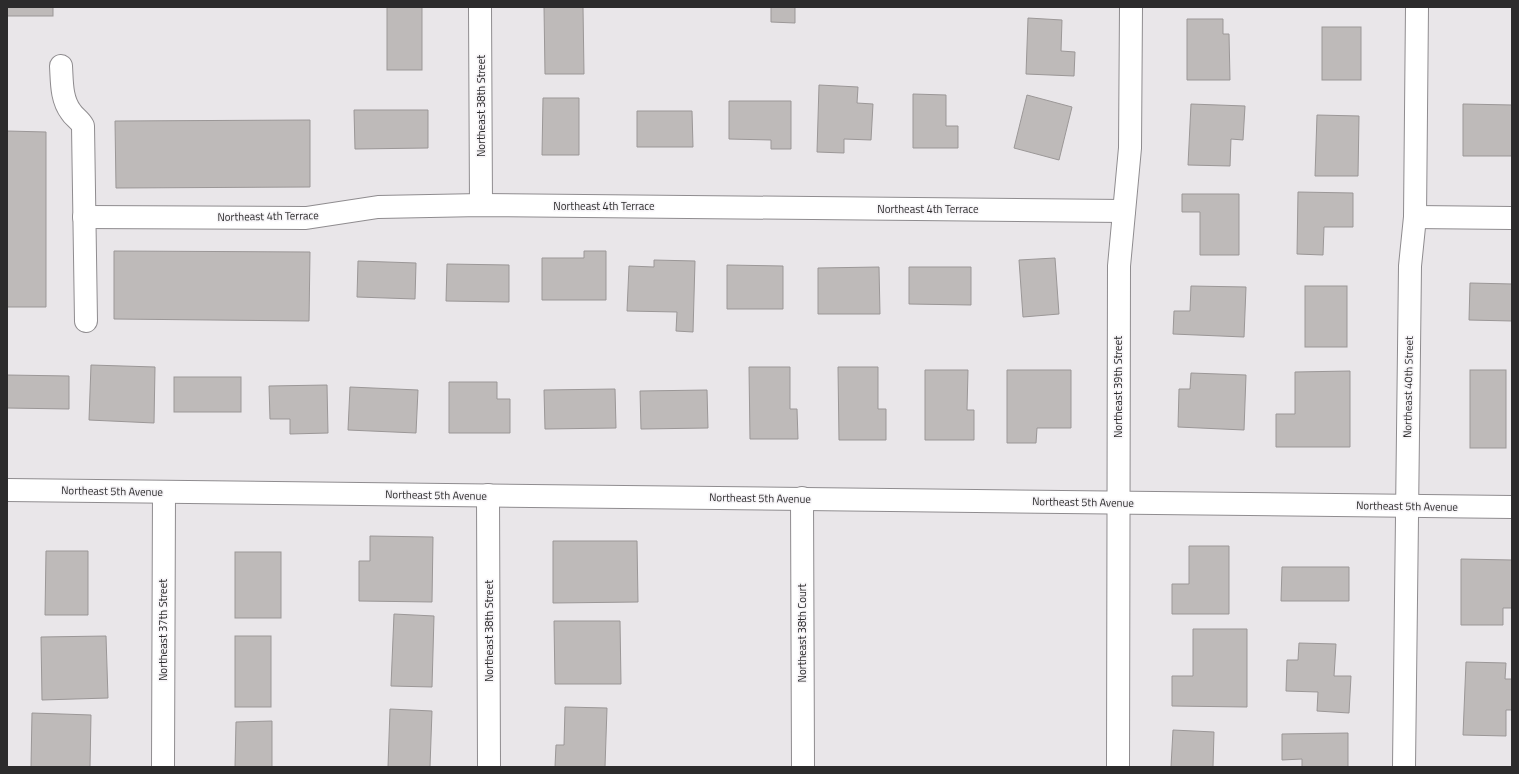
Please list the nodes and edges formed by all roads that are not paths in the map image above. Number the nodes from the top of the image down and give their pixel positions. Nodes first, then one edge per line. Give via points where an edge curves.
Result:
1 (480, 7) edge
2 (1132, 7) edge
3 (1417, 7) edge
4 (61, 66) dead end
5 (481, 205) junction
6 (1124, 211) junction
7 (84, 217) junction
8 (1415, 217) junction
9 (1512, 218) edge
10 (86, 321) dead end
11 (7, 490) edge
12 (164, 492) junction
13 (488, 495) junction
14 (802, 498) junction
15 (1118, 502) junction
16 (1407, 506) junction
17 (1512, 507) edge
18 (163, 767) edge
19 (489, 767) edge
20 (803, 767) edge
21 (1118, 767) edge
22 (1404, 767) edge

1 - 5 street, Northeast 38th Street
2 - 6 street, Northeast 39th Street via 1130,148
3 - 8 street, Northeast 40th Street
4 - 7 street via 64,98 71,113 83,126
5 - 6 street, Northeast 4th Terrace
5 - 7 street, Northeast 4th Terrace via 378,207 306,218
6 - 15 street, Northeast 39th Street via 1119,266
7 - 10 street
8 - 9 street
8 - 16 street, Northeast 40th Street via 1410,266
11 - 12 street, Northeast 5th Avenue
12 - 13 street, Northeast 5th Avenue
12 - 18 street, Northeast 37th Street
13 - 14 street, Northeast 5th Avenue
13 - 19 street, Northeast 38th Street
14 - 15 street, Northeast 5th Avenue
14 - 20 street, Northeast 38th Court
15 - 16 street, Northeast 5th Avenue
15 - 21 street, Northeast 39th Street
16 - 17 street, Northeast 5th Avenue
16 - 22 street, Northeast 40th Street

